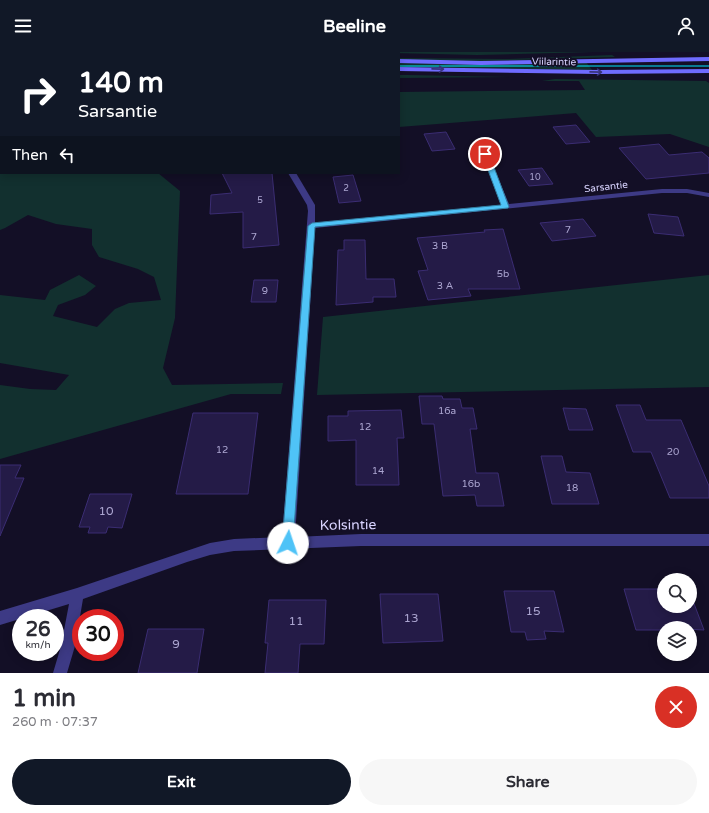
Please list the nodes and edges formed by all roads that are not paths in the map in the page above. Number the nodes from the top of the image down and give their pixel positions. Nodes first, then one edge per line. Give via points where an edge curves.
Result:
1 (709, 59) edge
2 (400, 61) edge
3 (400, 69) edge
4 (709, 71) edge
5 (485, 154) dead end
6 (293, 174) edge
7 (709, 195) edge
8 (506, 207) junction
9 (312, 226) junction
10 (709, 540) edge
11 (288, 543) junction
12 (77, 595) junction
13 (0, 618) edge
14 (60, 673) edge

1 - 2 main road, Viilarintie via 481,63
3 -> 4 main road, Viilarintie
5 - 8 street
6 - 9 street via 311,205
7 - 8 street, Sarsantie via 676,191
8 - 9 street, Sarsantie
9 - 11 street
10 - 11 street, Kolsintie via 361,540
11 - 12 street, Kolsintie via 210,549
12 - 13 street, Kolsintie
12 - 14 street via 68,646

